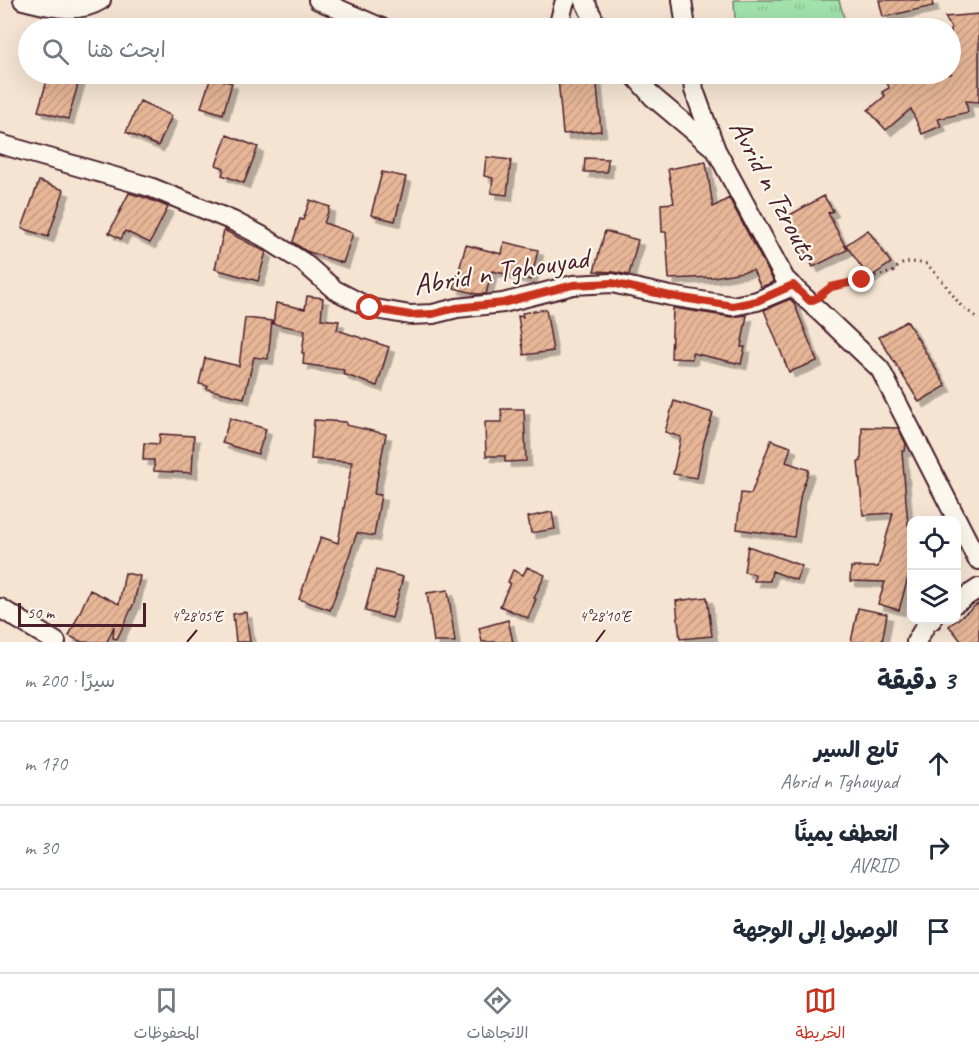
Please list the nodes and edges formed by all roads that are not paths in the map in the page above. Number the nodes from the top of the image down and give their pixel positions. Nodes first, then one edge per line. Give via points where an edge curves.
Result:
1 (23, 0) edge
2 (101, 0) edge
3 (318, 0) edge
4 (566, 0) edge
5 (584, 0) edge
6 (682, 0) edge
7 (359, 18) edge
8 (560, 18) edge
9 (593, 18) edge
10 (685, 18) edge
11 (642, 84) edge
12 (693, 84) edge
13 (0, 144) edge
14 (716, 150) junction
15 (793, 285) junction
16 (979, 560) edge
17 (979, 588) edge
18 (961, 600) edge
19 (0, 608) edge
20 (926, 624) edge
21 (56, 642) edge
22 (916, 642) edge

1 - 2 street via 74,9
3 - 7 street
4 - 8 street
5 - 9 street
6 - 10 street
11 - 14 street
12 - 14 street, Avrid n Tzrouts
13 - 15 street, Abrid n Tghouyad via 150,187 233,221 303,262 335,290 370,308 390,312 433,314 503,303 573,285 612,283 733,306 757,301
14 - 15 street, Avrid n Tzrouts via 785,279
15 - 16 street, Avrid n Tzrouts via 880,369
17 - 18 street
19 - 21 street
20 - 22 street

